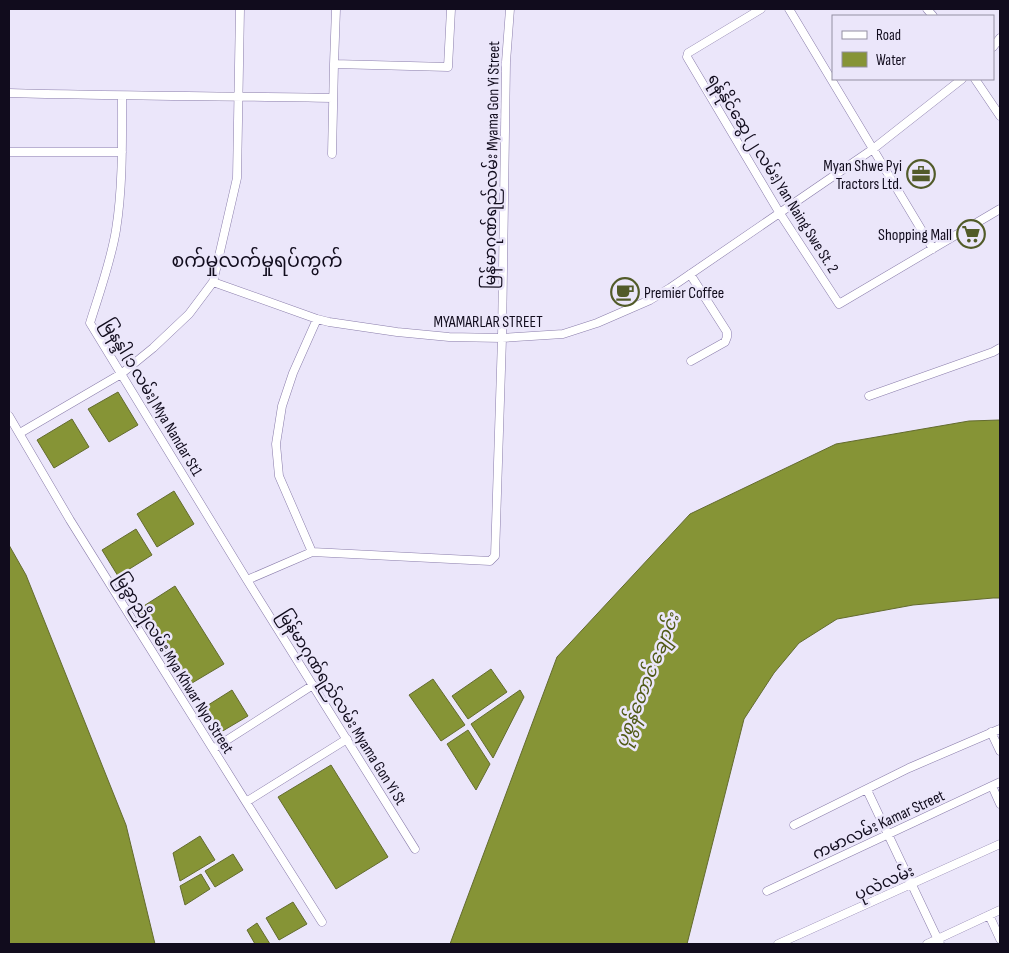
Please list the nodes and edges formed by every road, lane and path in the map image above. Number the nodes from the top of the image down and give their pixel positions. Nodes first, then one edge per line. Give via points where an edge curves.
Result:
1 (240, 9) edge
2 (336, 9) edge
3 (451, 9) edge
4 (510, 9) edge
5 (760, 9) edge
6 (789, 9) edge
7 (1000, 38) edge
8 (995, 48) edge
9 (334, 64) junction
10 (961, 80) edge
11 (976, 80) edge
12 (9, 93) edge
13 (122, 96) junction
14 (238, 96) junction
15 (333, 98) junction
16 (1000, 116) edge
17 (872, 149) junction
18 (9, 152) edge
19 (122, 152) junction
20 (332, 154) dead end
21 (1000, 209) edge
22 (779, 212) junction
23 (933, 249) junction
24 (690, 274) junction
25 (213, 282) junction
26 (317, 319) junction
27 (502, 338) junction
28 (1000, 348) edge
29 (691, 361) dead end
30 (121, 374) junction
31 (869, 396) dead end
32 (9, 416) edge
33 (20, 434) junction
34 (312, 552) junction
35 (247, 580) junction
36 (313, 685) junction
37 (1000, 729) edge
38 (991, 732) junction
39 (347, 739) junction
40 (213, 749) junction
41 (1000, 751) edge
42 (1000, 782) edge
43 (992, 786) junction
44 (867, 790) junction
45 (246, 802) junction
46 (1000, 804) edge
47 (794, 825) dead end
48 (888, 835) junction
49 (1000, 844) edge
50 (415, 849) dead end
51 (912, 885) junction
52 (767, 891) dead end
53 (1000, 910) edge
54 (989, 915) junction
55 (322, 922) dead end
56 (1000, 939) edge
57 (939, 942) edge
58 (778, 944) edge
59 (927, 944) edge

1 - 14 street
2 - 9 street
3 - 9 street via 448,67
4 - 27 street, မြန်မာဂုဏ်ရည်လမ်း Myama Gon Yi Street via 506,62
5 - 22 street, ရန်နိုင်ဆွေ (၂ လမ်း) Yan Naing Swe St. 2 via 687,57
6 - 17 street
7 - 8 street
9 - 15 street
10 - 17 street, MYAMARLAR STREET
11 - 16 street
12 - 13 street
13 - 14 street
13 - 19 street, မြနန္ဒါ (၁ လမ်း) Mya Nandar St1
14 - 15 street
14 - 25 street via 237,178
15 - 20 street
17 - 22 street, MYAMARLAR STREET
17 - 23 street
18 - 19 street
19 - 30 street, မြနန္ဒါ (၁ လမ်း) Mya Nandar St1 via 115,232 90,323
21 - 23 street
22 - 23 street, ရန်နိုင်ဆွေ (၂ လမ်း) Yan Naing Swe St. 2 via 839,304
22 - 24 street, MYAMARLAR STREET
24 - 27 street, MYAMARLAR STREET via 650,300 597,323 563,334
24 - 29 street via 727,332 725,342
25 - 26 street, MYAMARLAR STREET
25 - 30 street via 189,314
26 - 27 street, MYAMARLAR STREET via 397,332
26 - 34 street via 282,406 276,444 279,476
27 - 34 street, မြန်မာဂုဏ်ရည်လမ်း Myama Gon Yi Street via 495,556 490,561
28 - 31 street
30 - 33 street
30 - 35 street, မြနန္ဒါ (၁ လမ်း) Mya Nandar St1
32 - 33 street, မြခွာညိုလမ်း Mya Khwar Nyo Street
33 - 40 street, မြခွာညိုလမ်း Mya Khwar Nyo Street
34 - 35 street
35 - 36 street, မြန်မာဂုဏ်ရည်လမ်း Myama Gon Yi St
36 - 39 street, မြန်မာဂုဏ်ရည်လမ်း Myama Gon Yi St
36 - 40 street
37 - 38 street
38 - 41 street
38 - 44 street
39 - 45 street
39 - 50 street, မြန်မာဂုဏ်ရည်လမ်း Myama Gon Yi St
40 - 45 street, မြခွာညိုလမ်း Mya Khwar Nyo Street
42 - 43 street, ကမာလမ်း Kamar Street
43 - 46 street
43 - 48 street, ကမာလမ်း Kamar Street
44 - 47 street
44 - 48 street
45 - 55 street, မြခွာညိုလမ်း Mya Khwar Nyo Street
48 - 51 street
48 - 52 street, ကမာလမ်း Kamar Street
49 - 51 street, ပုလဲလမ်း
51 - 57 street
51 - 58 street, ပုလဲလမ်း
53 - 54 street
54 - 56 street
54 - 57 street
57 - 59 street

